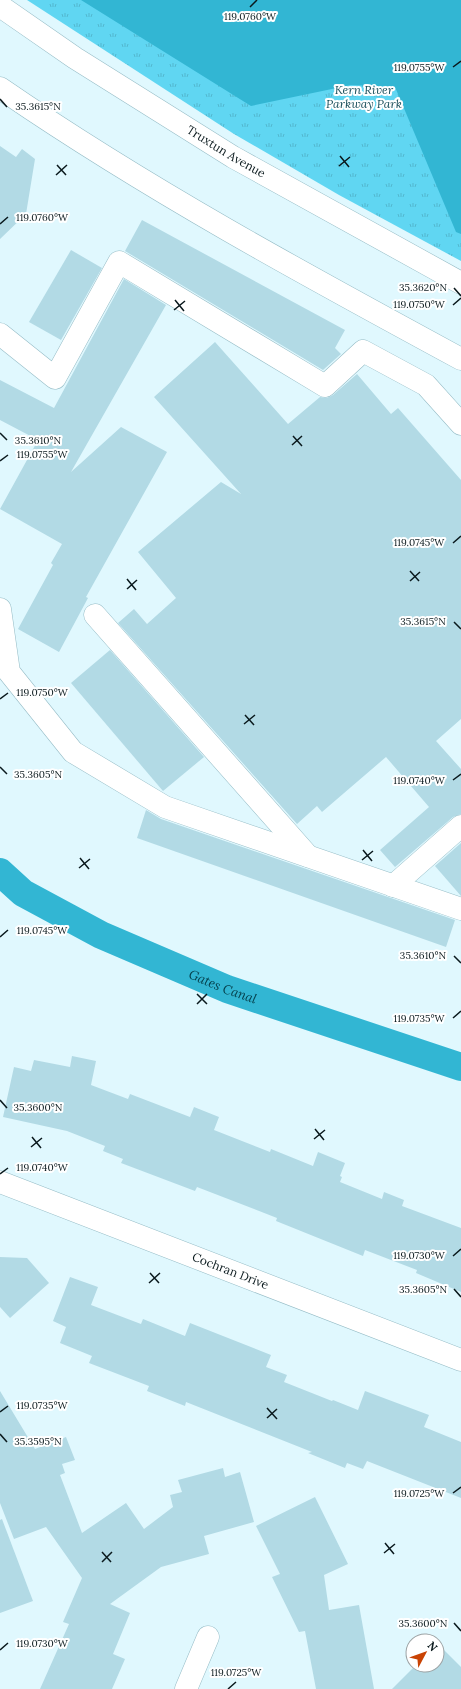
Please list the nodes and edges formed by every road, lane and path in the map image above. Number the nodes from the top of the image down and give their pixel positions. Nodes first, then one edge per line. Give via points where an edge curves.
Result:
1 (0, 6) edge
2 (0, 88) edge
3 (461, 283) edge
4 (0, 334) edge
5 (461, 359) edge
6 (461, 424) edge
7 (0, 609) edge
8 (95, 615) dead end
9 (461, 826) edge
10 (309, 857) junction
11 (393, 886) junction
12 (461, 909) edge
13 (0, 1182) edge
14 (461, 1360) edge
15 (208, 1637) dead end
16 (186, 1689) edge

1 - 3 main road, Truxtun Avenue via 76,58 233,157
2 - 5 main road via 199,215
4 - 6 main road via 55,378 119,262 325,386 363,351 426,385
7 - 10 main road via 9,672 73,752 165,807
8 - 10 main road
9 - 11 main road
10 - 11 main road
11 - 12 main road
13 - 14 main road, Cochran Drive
15 - 16 main road

